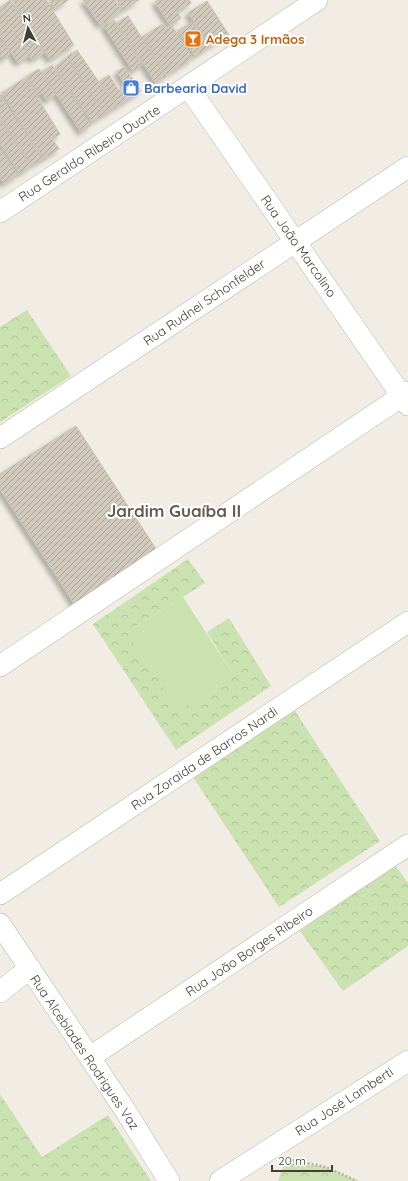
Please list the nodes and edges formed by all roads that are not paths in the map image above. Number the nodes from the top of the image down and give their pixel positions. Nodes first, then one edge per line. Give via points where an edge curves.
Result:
1 (317, 0) edge
2 (295, 6) edge
3 (189, 88) junction
4 (408, 167) edge
5 (0, 212) edge
6 (295, 242) junction
7 (406, 398) edge
8 (0, 438) edge
9 (408, 622) edge
10 (0, 666) edge
11 (408, 845) edge
12 (0, 894) edge
13 (0, 924) edge
14 (30, 968) junction
15 (0, 992) edge
16 (90, 1057) junction
17 (408, 1061) edge
18 (169, 1181) edge
19 (220, 1181) edge

1 - 2 street, Rua Geraldo Ribeiro Duarte
2 - 3 street, Rua Geraldo Ribeiro Duarte
3 - 5 street, Rua Geraldo Ribeiro Duarte
3 - 6 street, Rua João Marcolino
4 - 6 street, Rua Rudnei Schonfelder
6 - 7 street, Rua João Marcolino
6 - 8 street, Rua Rudnei Schonfelder
7 - 10 street
9 - 12 street, Rua Zoraida de Barros Nardi
11 - 16 street, Rua João Borges Ribeiro
13 - 14 street, Rua Alcebíades Rodrigues Vaz
14 - 15 street
14 - 16 street, Rua Alcebíades Rodrigues Vaz
16 - 18 street, Rua Alcebíades Rodrigues Vaz
17 - 19 street, Rua José Lamberti

